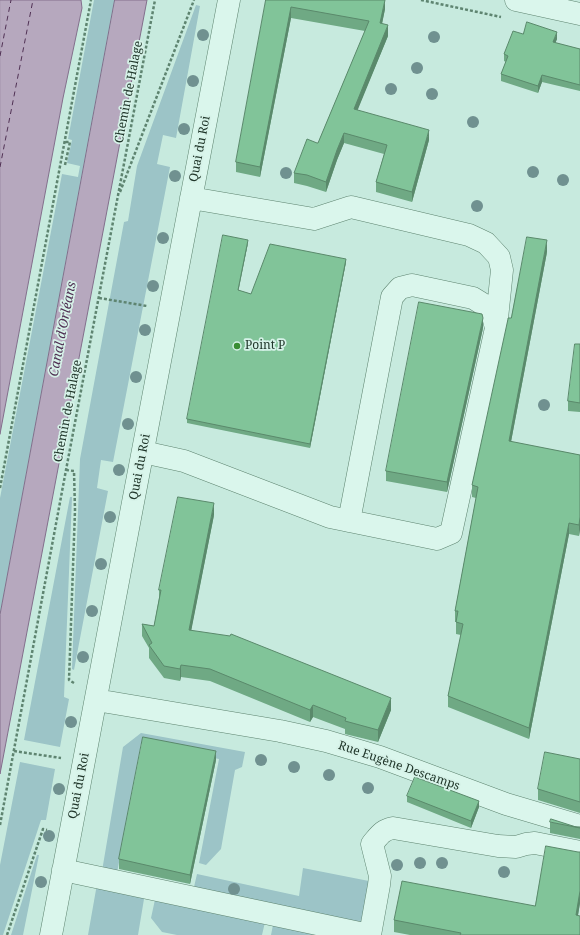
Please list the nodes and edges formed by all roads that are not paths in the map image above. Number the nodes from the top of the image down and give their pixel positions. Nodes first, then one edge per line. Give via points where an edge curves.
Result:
1 (229, 0) edge
2 (516, 0) edge
3 (580, 14) edge
4 (191, 198) junction
5 (496, 328) junction
6 (142, 452) junction
7 (348, 521) junction
8 (96, 700) junction
9 (580, 826) edge
10 (580, 852) edge
11 (63, 870) junction
12 (51, 935) edge
13 (369, 935) edge

1 - 4 street, Quai du Roi
2 - 3 street
4 - 5 street via 314,220 351,207 469,235 486,243 499,257 502,270
4 - 6 street, Quai du Roi
5 - 7 street via 451,533 437,539
5 - 7 street via 493,316 486,306 473,298 412,285 400,288 392,297
6 - 7 street via 184,461 330,517
6 - 8 street, Quai du Roi
8 - 9 street, Rue Eugène Descamps via 326,741 380,757 506,804
8 - 11 street, Quai du Roi
10 - 13 street via 536,843 516,847 498,846 393,828 386,829 372,844 380,876
11 - 12 street, Quai du Roi
11 - 13 street

